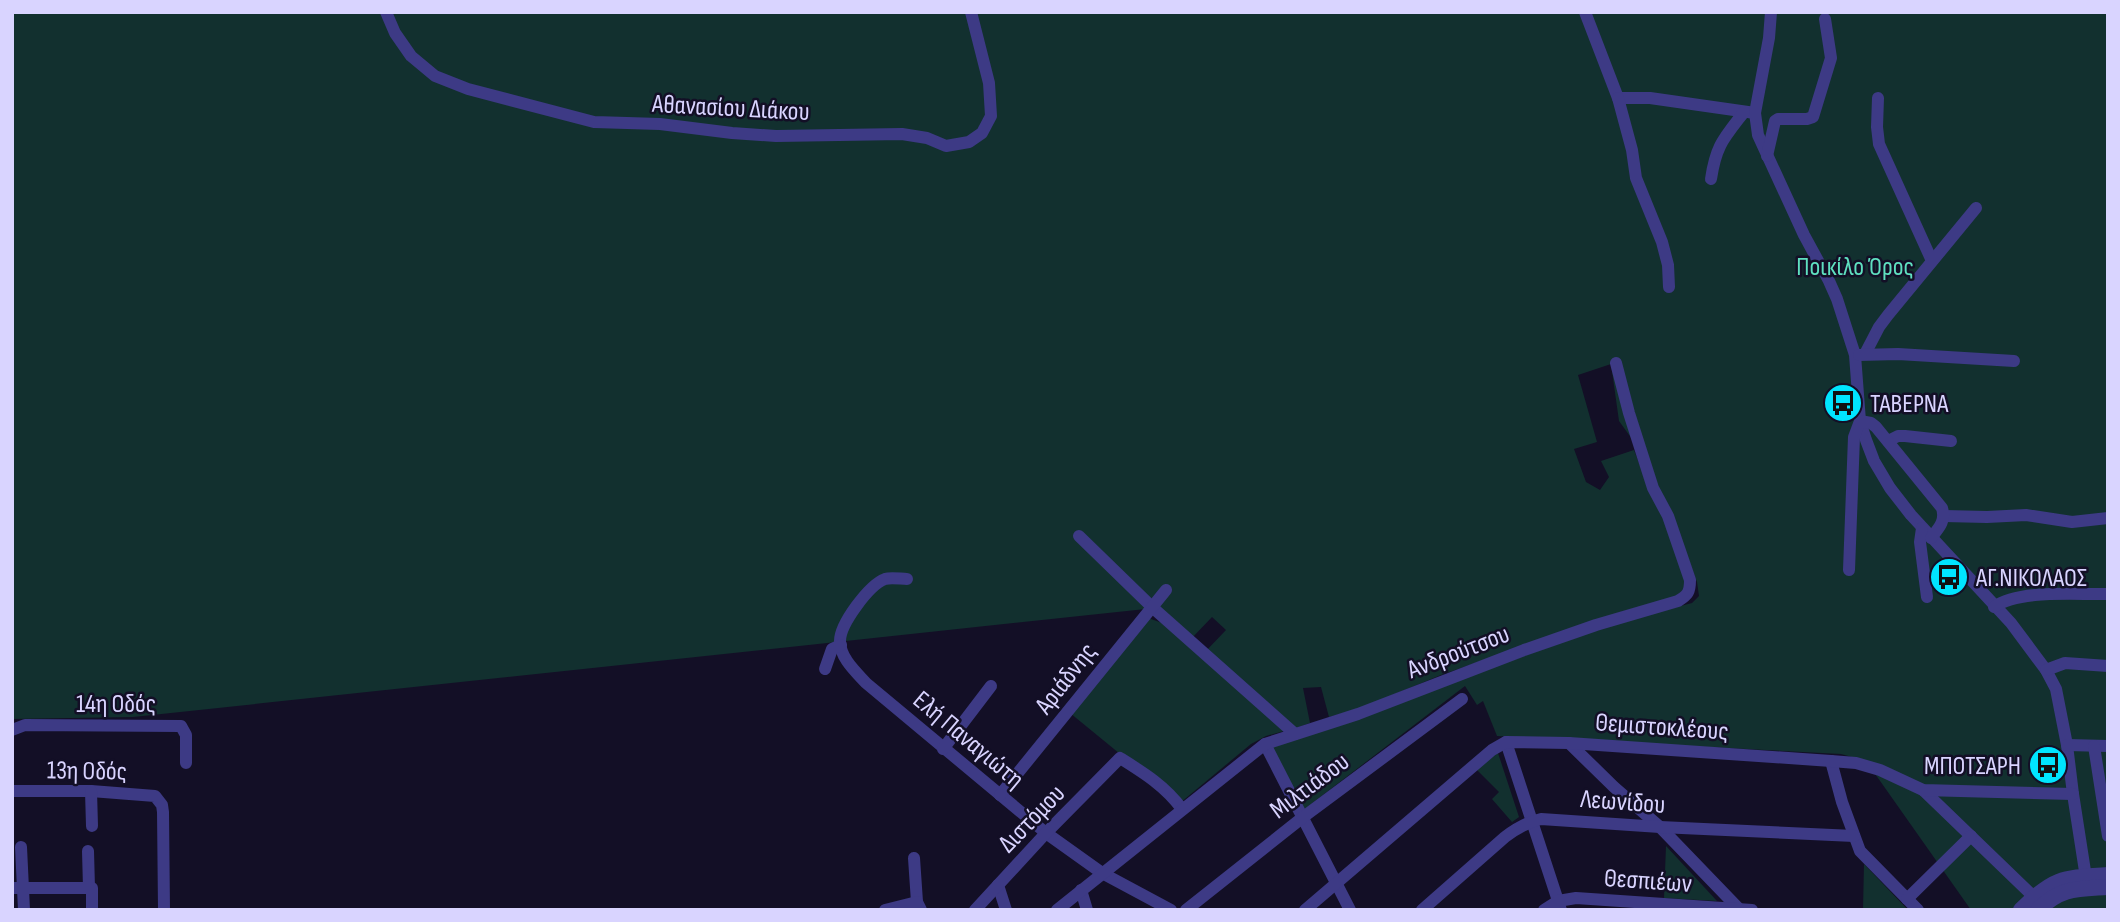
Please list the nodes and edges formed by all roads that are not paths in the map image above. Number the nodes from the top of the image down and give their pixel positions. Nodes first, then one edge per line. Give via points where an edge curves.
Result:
1 (387, 12) edge
2 (971, 12) edge
3 (1585, 12) edge
4 (1771, 12) edge
5 (1825, 19) dead end
6 (1618, 98) junction
7 (1878, 98) dead end
8 (1750, 113) junction
9 (1767, 156) junction
10 (1710, 179) dead end
11 (1976, 208) dead end
12 (1932, 261) junction
13 (1669, 287) dead end
14 (1860, 355) junction
15 (2014, 361) dead end
16 (1616, 363) dead end
17 (1860, 421) junction
18 (1951, 440) dead end
19 (1888, 441) junction
20 (1944, 516) junction
21 (2108, 518) edge
22 (1926, 533) junction
23 (1079, 536) dead end
24 (1849, 570) dead end
25 (907, 579) dead end
26 (1166, 590) dead end
27 (2108, 594) edge
28 (1927, 597) dead end
29 (1152, 607) junction
30 (1994, 607) junction
31 (841, 645) junction
32 (2108, 666) edge
33 (825, 669) dead end
34 (2046, 670) junction
35 (991, 685) dead end
36 (1462, 699) dead end
37 (12, 730) edge
38 (1295, 734) junction
39 (1506, 742) junction
40 (1569, 743) junction
41 (1265, 744) junction
42 (2067, 745) junction
43 (2101, 746) edge
44 (943, 749) junction
45 (1832, 761) junction
46 (186, 763) dead end
47 (1923, 790) junction
48 (12, 791) edge
49 (91, 791) junction
50 (2073, 794) junction
51 (1000, 795) junction
52 (1182, 809) junction
53 (1303, 818) junction
54 (1532, 821) junction
55 (92, 826) dead end
56 (1660, 827) junction
57 (1046, 833) junction
58 (1854, 836) junction
59 (1971, 836) junction
60 (2108, 836) edge
61 (21, 846) dead end
62 (88, 851) dead end
63 (914, 858) dead end
64 (1102, 873) junction
65 (2108, 876) edge
66 (2087, 882) junction
67 (1336, 883) junction
68 (998, 885) junction
69 (2108, 887) edge
70 (18, 888) edge
71 (91, 888) junction
72 (1081, 890) junction
73 (1907, 899) junction
74 (1559, 905) edge
75 (919, 906) edge
76 (2040, 906) edge
77 (1739, 909) edge
78 (24, 910) edge
79 (92, 910) edge
80 (164, 910) edge
81 (885, 910) edge
82 (975, 910) edge
83 (1006, 910) edge
84 (1057, 910) edge
85 (1087, 910) edge
86 (1171, 910) edge
87 (1186, 910) edge
88 (1305, 910) edge
89 (1350, 910) edge
90 (1422, 910) edge
91 (1544, 910) edge
92 (1752, 910) edge
93 (1918, 910) edge
94 (2021, 910) edge

1 - 2 street, Αθανασίου Διάκου via 411,56 435,76 594,122 776,136 902,134 946,146 982,134 990,116 989,83
3 - 6 street
4 - 8 street
5 - 9 street via 1831,58 1813,117 1775,121
6 - 8 street via 1650,98
6 - 13 street via 1636,177 1662,242
7 - 12 street via 1879,144
8 - 9 street
8 - 10 street via 1720,143
9 - 14 street via 1834,291
11 - 12 street
12 - 14 street
14 - 15 street
14 - 17 street
16 - 38 street, Ανδρούτσου via 1653,488 1690,580 1687,596
17 - 19 street via 1871,423
17 - 22 street via 1874,461
17 - 24 street via 1854,437
18 - 19 street via 1898,436
19 - 20 street
20 - 21 street via 2026,515 2072,522
20 - 22 street via 1942,524
22 - 28 street via 1920,542
22 - 30 street
23 - 29 street
25 - 31 street via 886,579 868,592 845,625
26 - 29 street, Αριάδνης
27 - 30 street via 2018,597
29 - 38 street
29 - 51 street, Αριάδνης
30 - 34 street
31 - 33 street via 832,649
31 - 44 street, Ελή Παναγιώτη via 847,661 866,684
32 - 34 street via 2065,663
34 - 42 street via 2056,689
35 - 44 street
36 - 53 street, Μιλτιάδου
37 - 46 street, 14η Οδός via 25,725 181,726 186,735
38 - 41 street, Ανδρούτσου
39 - 40 street, Θεμιστοκλέους
39 - 54 street
39 - 67 street
40 - 45 street, Θεμιστοκλέους
40 - 56 street
41 - 52 street, Ανδρούτσου
41 - 53 street
42 - 43 street
42 - 50 street
43 - 60 street
44 - 51 street, Ελή Παναγιώτη
45 - 47 street, Θεμιστοκλέους via 1880,770
45 - 58 street
47 - 50 street, Θεμιστοκλέους
47 - 59 street
48 - 49 street, 13η Οδός
49 - 55 street
49 - 80 street, 13η Οδός via 151,794 159,799
50 - 66 street
51 - 57 street, Ελή Παναγιώτη
52 - 57 street, Διστόμου via 1155,780 1120,758
52 - 64 street, Ανδρούτσου
53 - 67 street
53 - 87 street, Μιλτιάδου
54 - 56 street, Λεωνίδου
54 - 74 street
54 - 90 street via 1505,837
56 - 58 street, Λεωνίδου
56 - 77 street
57 - 64 street, Ελή Παναγιώτη
57 - 68 street, Διστόμου
58 - 73 street via 1860,851
59 - 73 street
59 - 76 street
61 - 70 street
62 - 71 street
63 - 75 street
64 - 72 street, Ανδρούτσου
64 - 86 street, Ελή Παναγιώτη
65 - 66 street
66 - 69 street
66 - 76 street via 2067,878 2055,882
67 - 88 street
67 - 89 street
68 - 82 street, Διστόμου
68 - 83 street
70 - 71 street
70 - 78 street
71 - 79 street
72 - 84 street, Ανδρούτσου
72 - 85 street
73 - 93 street
74 - 77 street, Θεσπιέων via 1576,898
74 - 91 street, Θεσπιέων
75 - 81 street
76 - 94 street
77 - 92 street, Θεσπιέων

